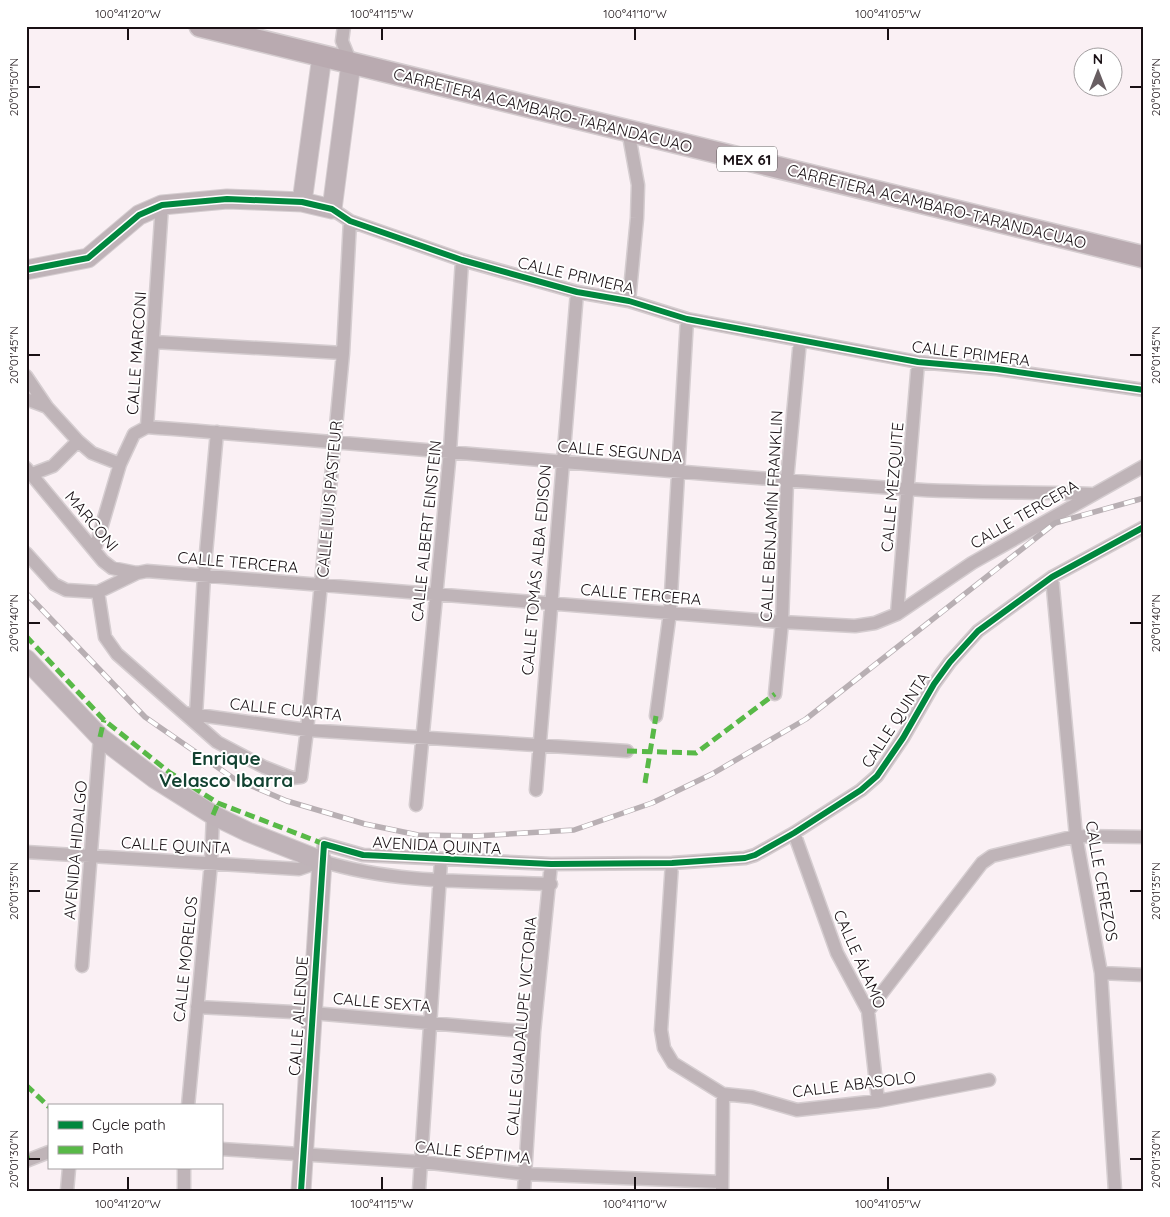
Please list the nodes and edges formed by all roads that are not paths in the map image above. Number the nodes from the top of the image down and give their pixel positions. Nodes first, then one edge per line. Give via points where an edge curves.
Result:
1 (200, 26) edge
2 (344, 26) edge
3 (342, 41) junction
4 (322, 56) junction
5 (351, 63) junction
6 (628, 130) junction
7 (302, 202) junction
8 (162, 206) junction
9 (332, 209) junction
10 (350, 220) junction
11 (1144, 257) edge
12 (462, 260) junction
13 (26, 270) edge
14 (577, 292) junction
15 (629, 301) junction
16 (687, 318) junction
17 (800, 340) junction
18 (154, 342) junction
19 (342, 353) junction
20 (918, 362) junction
21 (26, 376) edge
22 (1144, 390) edge
23 (26, 399) edge
24 (46, 407) junction
25 (147, 427) junction
26 (217, 432) junction
27 (78, 441) junction
28 (333, 443) junction
29 (450, 451) junction
30 (562, 462) junction
31 (120, 464) junction
32 (1144, 466) edge
33 (29, 471) edge
34 (678, 472) junction
35 (788, 480) junction
36 (908, 489) junction
37 (1091, 494) junction
38 (1144, 526) edge
39 (95, 549) junction
40 (26, 553) edge
41 (136, 573) junction
42 (204, 575) junction
43 (1052, 577) junction
44 (321, 585) junction
45 (98, 592) junction
46 (437, 593) junction
47 (550, 602) junction
48 (670, 612) junction
49 (897, 614) junction
50 (782, 622) junction
51 (26, 658) edge
52 (775, 694) dead end
53 (190, 714) junction
54 (656, 716) dead end
55 (307, 730) junction
56 (100, 737) junction
57 (421, 738) junction
58 (538, 745) junction
59 (627, 751) dead end
60 (536, 790) dead end
61 (416, 804) dead end
62 (213, 815) junction
63 (794, 833) junction
64 (1076, 836) junction
65 (1144, 836) edge
66 (26, 852) edge
67 (323, 852) junction
68 (90, 857) junction
69 (441, 860) junction
70 (211, 863) junction
71 (672, 863) junction
72 (551, 864) junction
73 (439, 880) junction
74 (551, 884) junction
75 (82, 966) dead end
76 (1101, 974) junction
77 (1144, 975) edge
78 (197, 1007) junction
79 (868, 1011) junction
80 (312, 1013) junction
81 (430, 1023) junction
82 (534, 1032) junction
83 (990, 1080) dead end
84 (724, 1094) junction
85 (878, 1101) junction
86 (188, 1104) edge
87 (222, 1149) edge
88 (48, 1152) edge
89 (303, 1153) junction
90 (26, 1161) edge
91 (422, 1162) junction
92 (69, 1170) edge
93 (184, 1170) edge
94 (525, 1174) junction
95 (722, 1186) edge
96 (68, 1191) edge
97 (184, 1191) edge
98 (301, 1191) edge
99 (419, 1191) edge
100 (524, 1191) edge
101 (1115, 1191) edge

1 - 4 main road, MEX 61
2 - 3 street
3 - 4 street
3 - 5 street
4 - 5 main road, MEX 61
4 - 7 street
5 - 6 main road, CARRETERA ACAMBARO-TARANDACUAO / MEX 61
5 - 9 street
6 - 11 main road, CARRETERA ACAMBARO-TARANDACUAO / MEX 61
6 - 15 street via 638,185
7 - 8 street, CALLE PRIMERA via 227,199
7 - 9 street, CALLE PRIMERA
8 - 13 street, CALLE PRIMERA via 139,215 88,258
8 - 18 street, CALLE MARCONI
9 - 10 street, CALLE PRIMERA
10 - 12 street, CALLE PRIMERA
10 - 19 street, CALLE LUIS PASTEUR
12 - 14 street, CALLE PRIMERA
12 - 29 street, CALLE ALBERT EINSTEIN
14 - 15 street, CALLE PRIMERA
14 - 30 street, CALLE TOMÁS ALBA EDISON
15 - 16 street, CALLE PRIMERA
16 - 17 street, CALLE PRIMERA
16 - 34 street
17 - 20 street, CALLE PRIMERA
17 - 35 street, CALLE BENJAMÍN FRANKLIN
18 - 19 street
18 - 25 street, CALLE MARCONI
19 - 28 street, CALLE LUIS PASTEUR
20 - 22 street, CALLE PRIMERA via 997,369
20 - 36 street, CALLE MEZQUITE
21 - 24 street
23 - 24 street
24 - 27 street
25 - 26 street, CALLE SEGUNDA
25 - 31 street, CALLE MARCONI via 134,434
26 - 28 street, CALLE SEGUNDA
26 - 42 street
27 - 31 street via 92,453
27 - 33 street, MARCONI via 53,466
28 - 29 street, CALLE SEGUNDA
28 - 44 street, CALLE LUIS PASTEUR
29 - 30 street, CALLE SEGUNDA
29 - 46 street, CALLE ALBERT EINSTEIN
30 - 34 street, CALLE SEGUNDA
30 - 47 street, CALLE TOMÁS ALBA EDISON
31 - 39 street, CALLE MARCONI
32 - 37 street, CALLE TERCERA
33 - 39 street, MARCONI
34 - 35 street, CALLE SEGUNDA
34 - 48 street
35 - 36 street, CALLE SEGUNDA
35 - 50 street, CALLE BENJAMÍN FRANKLIN
36 - 37 street, CALLE SEGUNDA
36 - 49 street, CALLE MEZQUITE
37 - 49 street, CALLE TERCERA via 972,563
38 - 43 street, CALLE QUINTA
39 - 41 street, MARCONI via 112,568
40 - 45 street via 54,584 66,590
41 - 42 street, CALLE TERCERA
41 - 45 street, CALLE TERCERA
42 - 44 street, CALLE TERCERA
42 - 53 street
43 - 63 street, CALLE QUINTA via 978,631 950,662 877,776
43 - 64 street, CALLE CEREZOS
44 - 46 street, CALLE TERCERA
44 - 55 street, CALLE LUIS PASTEUR
45 - 53 street via 105,636 117,654
46 - 47 street, CALLE TERCERA
46 - 57 street, CALLE ALBERT EINSTEIN
47 - 48 street, CALLE TERCERA
47 - 58 street, CALLE TOMÁS ALBA EDISON
48 - 50 street, CALLE TERCERA
48 - 54 street
49 - 50 street, CALLE TERCERA via 875,623 855,626
50 - 52 street, CALLE BENJAMÍN FRANKLIN
51 - 56 street, AVENIDA QUINTA
53 - 55 street, CALLE CUARTA
53 - 55 street, CALLE LUIS PASTEUR via 217,742 292,778 301,777
55 - 57 street, CALLE CUARTA
56 - 62 street, AVENIDA QUINTA via 154,778
56 - 68 street, AVENIDA HIDALGO
57 - 58 street, CALLE CUARTA
57 - 61 street, CALLE ALBERT EINSTEIN
58 - 59 street, CALLE CUARTA
58 - 60 street, CALLE TOMÁS ALBA EDISON
62 - 67 street, AVENIDA QUINTA via 274,844
62 - 70 street, CALLE MORELOS
63 - 71 street, CALLE QUINTA via 745,858
63 - 79 street, CALLE ÁLAMO via 837,953
64 - 65 street
64 - 76 street, CALLE CEREZOS
64 - 79 street via 992,856 982,863
66 - 68 street, CALLE QUINTA
67 - 69 street, AVENIDA QUINTA
67 - 70 street, CALLE QUINTA via 299,869
67 - 73 street, AVENIDA QUINTA via 380,874
67 - 80 street, CALLE ALLENDE
68 - 70 street, CALLE QUINTA
68 - 75 street, AVENIDA HIDALGO
69 - 72 street, AVENIDA QUINTA
69 - 73 street
70 - 78 street, CALLE MORELOS
71 - 72 street, CALLE QUINTA
71 - 84 street, CALLE ABASOLO via 661,1030 664,1048 673,1063
72 - 74 street, CALLE GUADALUPE VICTORIA
73 - 74 street, AVENIDA QUINTA
73 - 81 street
74 - 82 street, CALLE GUADALUPE VICTORIA
76 - 77 street
76 - 101 street, CALLE CEREZOS
78 - 80 street, CALLE SEXTA
78 - 86 street, CALLE MORELOS
79 - 85 street, CALLE ÁLAMO
80 - 81 street, CALLE SEXTA
80 - 89 street, CALLE ALLENDE
81 - 82 street, CALLE SEXTA
81 - 91 street
82 - 94 street, CALLE GUADALUPE VICTORIA
83 - 85 street, CALLE ABASOLO
84 - 85 street, CALLE ABASOLO via 752,1097 797,1110
84 - 95 street
87 - 89 street, CALLE SÉPTIMA
88 - 90 street
89 - 91 street, CALLE SÉPTIMA
89 - 98 street, CALLE ALLENDE
91 - 94 street, CALLE SÉPTIMA
91 - 99 street
92 - 96 street
93 - 97 street
94 - 95 street, CALLE SÉPTIMA
94 - 100 street, CALLE GUADALUPE VICTORIA

